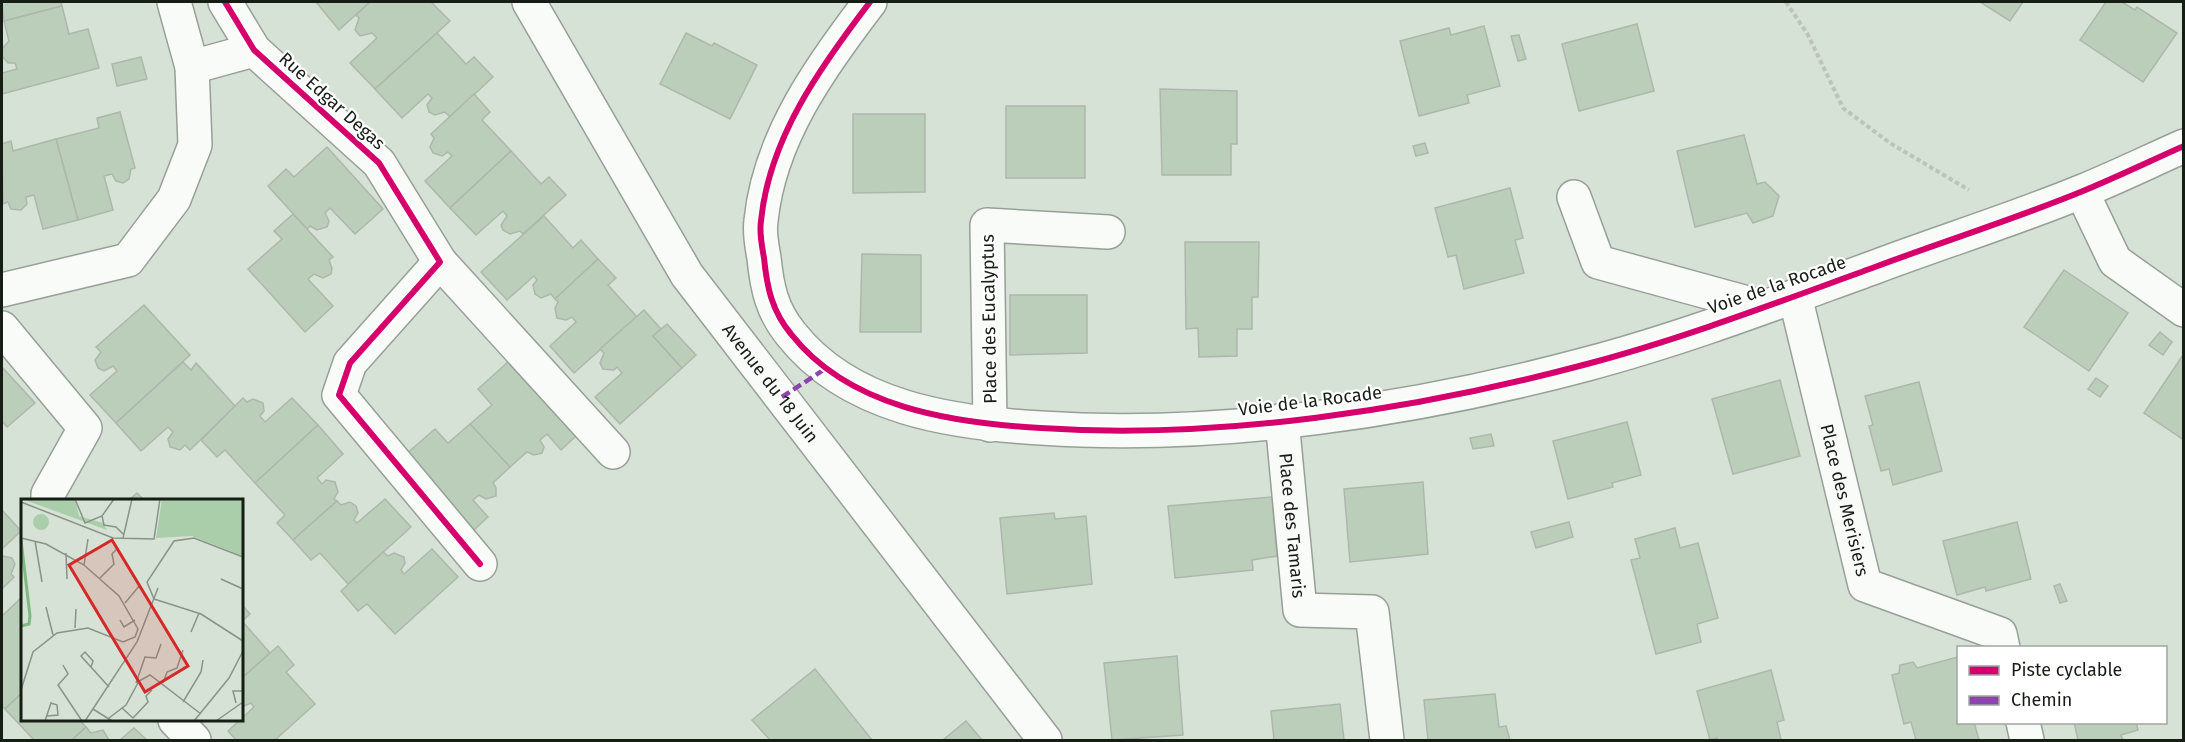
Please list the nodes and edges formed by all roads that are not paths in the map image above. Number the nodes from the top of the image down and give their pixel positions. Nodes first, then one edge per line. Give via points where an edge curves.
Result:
1 (174, 2) edge
2 (225, 2) edge
3 (530, 2) edge
4 (870, 2) edge
5 (254, 50) junction
6 (192, 68) junction
7 (2184, 146) edge
8 (2082, 192) junction
9 (1574, 197) dead end
10 (1108, 232) dead end
11 (440, 261) junction
12 (2, 290) edge
13 (1796, 296) junction
14 (1762, 307) junction
15 (2184, 309) edge
16 (2, 328) edge
17 (1282, 420) junction
18 (990, 425) junction
19 (613, 452) dead end
20 (48, 499) edge
21 (480, 564) dead end
22 (2003, 646) edge
23 (176, 721) edge
24 (2023, 724) edge
25 (194, 741) edge
26 (1046, 741) edge
27 (1387, 741) edge
28 (2027, 741) edge

1 - 6 street
2 - 5 street, Rue Edgar Degas
3 - 26 street, Avenue du 18 Juin via 687,275
4 - 18 street, Voie de la Rocade via 803,96 774,160 760,224 766,284 776,315 799,344 825,369 853,387 910,409
5 - 6 street
5 - 11 street, Rue Edgar Degas via 379,163
6 - 12 street via 195,145 174,199 128,260
7 - 8 street, Voie de la Rocade
8 - 13 street, Voie de la Rocade
8 - 15 street via 2115,261
9 - 14 street via 1598,262
10 - 18 street, Place des Eucalyptus via 987,225
11 - 19 street, Rue Edgar Degas
11 - 21 street via 350,363 339,395
13 - 14 street, Voie de la Rocade
13 - 22 street, Place des Merisiers via 1865,585 2000,634
14 - 17 street, Voie de la Rocade via 1586,364 1409,404
16 - 20 street via 85,428
17 - 18 street, Voie de la Rocade via 1176,431
17 - 27 street, Place des Tamaris via 1300,610 1372,612
23 - 25 street
24 - 28 street

